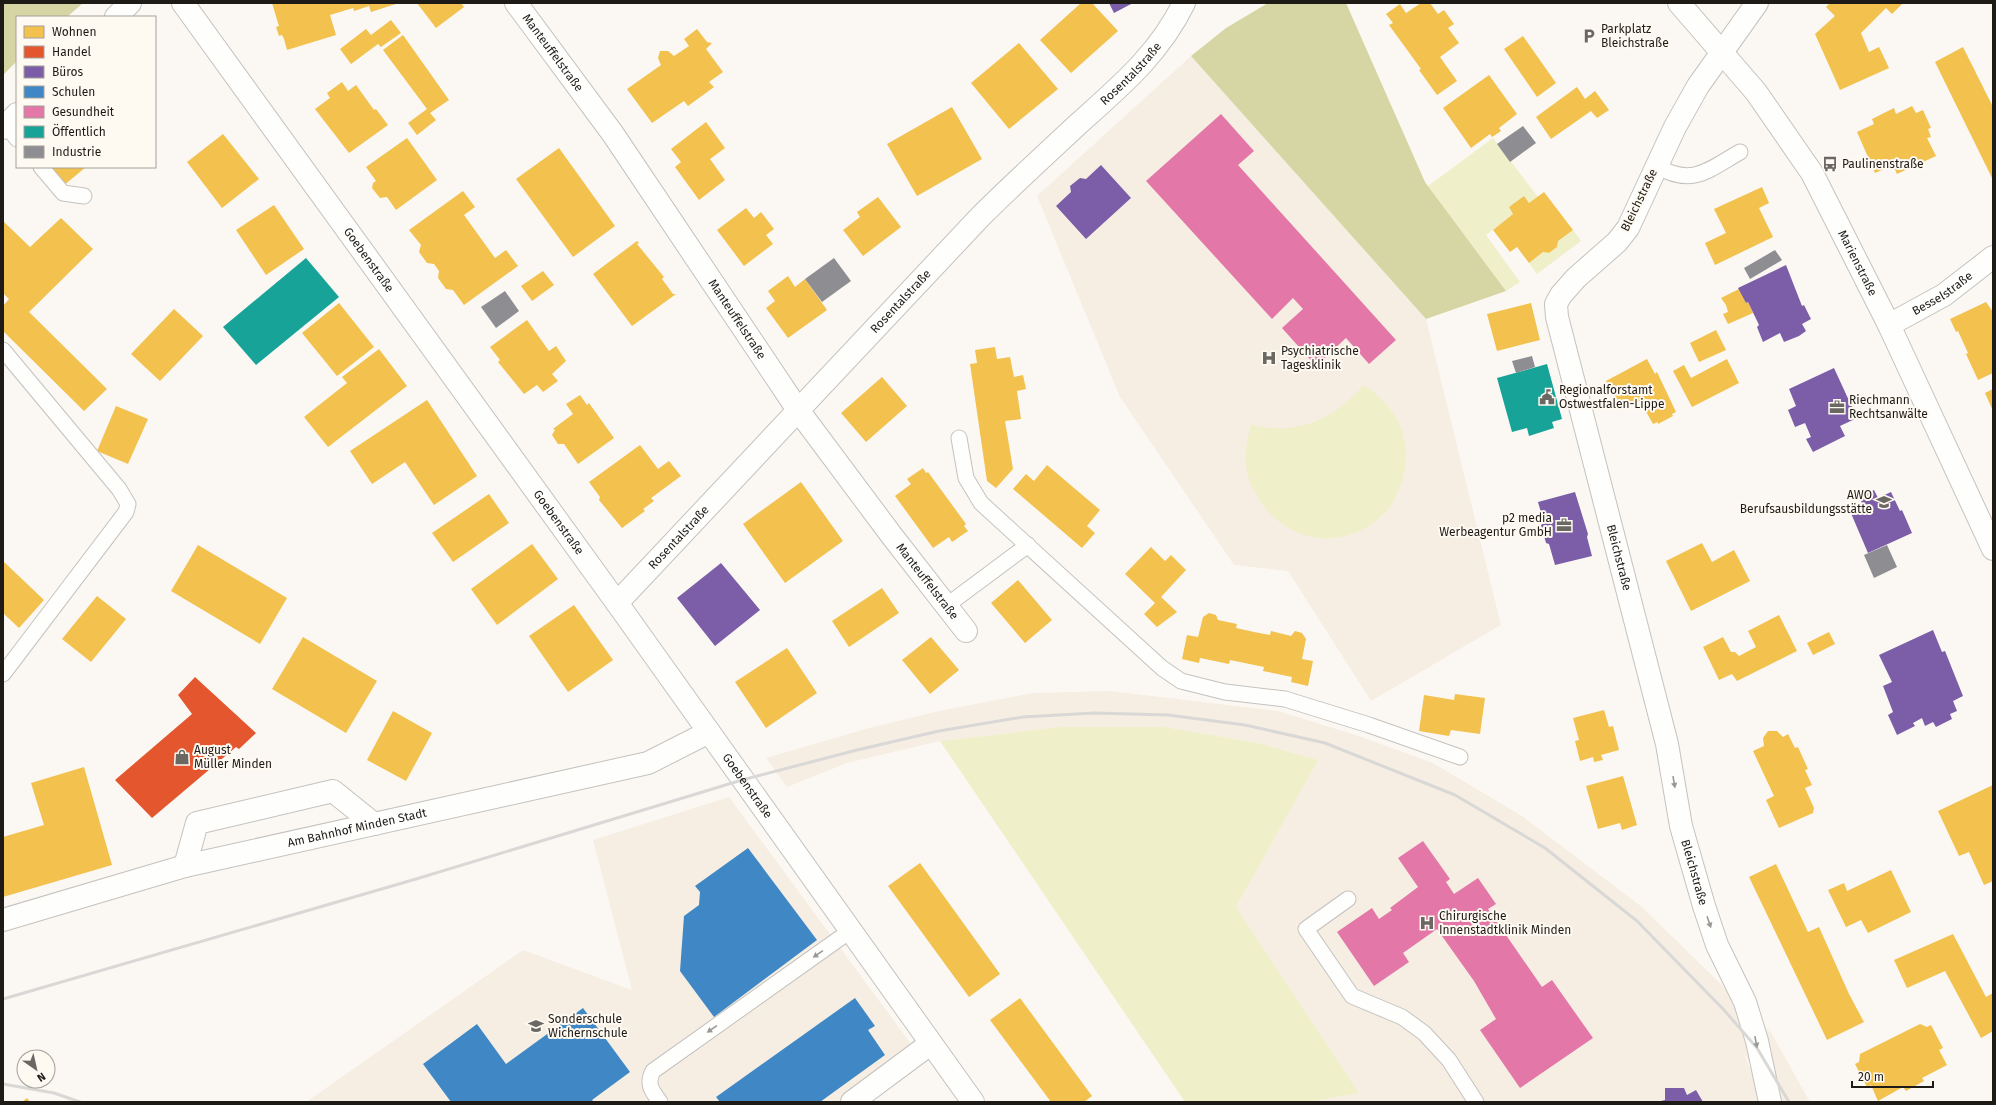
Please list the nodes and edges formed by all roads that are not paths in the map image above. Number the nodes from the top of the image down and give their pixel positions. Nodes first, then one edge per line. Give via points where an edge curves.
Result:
1 (130, 3) edge
2 (184, 3) edge
3 (516, 3) edge
4 (1184, 3) edge
5 (1679, 3) edge
6 (1757, 3) edge
7 (117, 16) edge
8 (1722, 51) junction
9 (1740, 152) dead end
10 (1656, 166) junction
11 (42, 168) edge
12 (84, 196) dead end
13 (1993, 258) edge
14 (1889, 325) junction
15 (3, 350) edge
16 (798, 410) junction
17 (959, 438) dead end
18 (1028, 545) junction
19 (1993, 549) edge
20 (617, 603) junction
21 (946, 606) junction
22 (966, 631) dead end
23 (3, 674) edge
24 (709, 732) junction
25 (1460, 757) dead end
26 (374, 824) junction
27 (185, 866) junction
28 (1348, 899) dead end
29 (3, 920) edge
30 (850, 931) junction
31 (930, 1044) junction
32 (660, 1102) edge
33 (852, 1102) edge
34 (973, 1102) edge
35 (1476, 1102) edge
36 (1770, 1102) edge

1 - 7 street
2 - 20 street, Goebenstraße
3 - 16 street, Manteuffelstraße via 613,134
4 - 16 street, Rosentalstraße via 1173,27 1154,52 980,217
5 - 8 street, Marienstraße
6 - 8 street
8 - 10 street, Bleichstraße via 1698,86
8 - 14 street, Marienstraße via 1756,92 1812,173
9 - 10 lane via 1694,176 1677,176
10 -> 36 street, Bleichstraße via 1628,228 1617,242 1576,278 1561,295 1556,304 1557,317 1667,744 1682,826 1717,944 1745,1002 1757,1041
11 - 12 lane via 63,193
13 - 14 street, Besselstraße via 1944,295
14 - 19 street, Marienstraße
15 - 23 lane via 119,489 128,504 126,512
16 - 20 street, Rosentalstraße
16 - 21 street, Manteuffelstraße
17 - 18 lane via 966,478 981,503
18 - 21 lane
18 - 25 lane via 1162,668 1180,681 1225,692 1285,699
20 - 24 street, Goebenstraße
21 - 22 street, Manteuffelstraße
24 - 26 street, Am Bahnhof Minden Stadt via 648,763
24 - 30 street, Goebenstraße
26 - 27 street, Am Bahnhof Minden Stadt
26 - 27 street via 333,791 197,823
27 - 29 street, Am Bahnhof Minden Stadt
28 - 35 lane via 1306,929 1352,996 1402,1017 1424,1033 1449,1060
30 - 31 street, Goebenstraße
30 -> 32 lane via 652,1071 649,1079 650,1088
31 - 33 street
31 - 34 street, Goebenstraße

